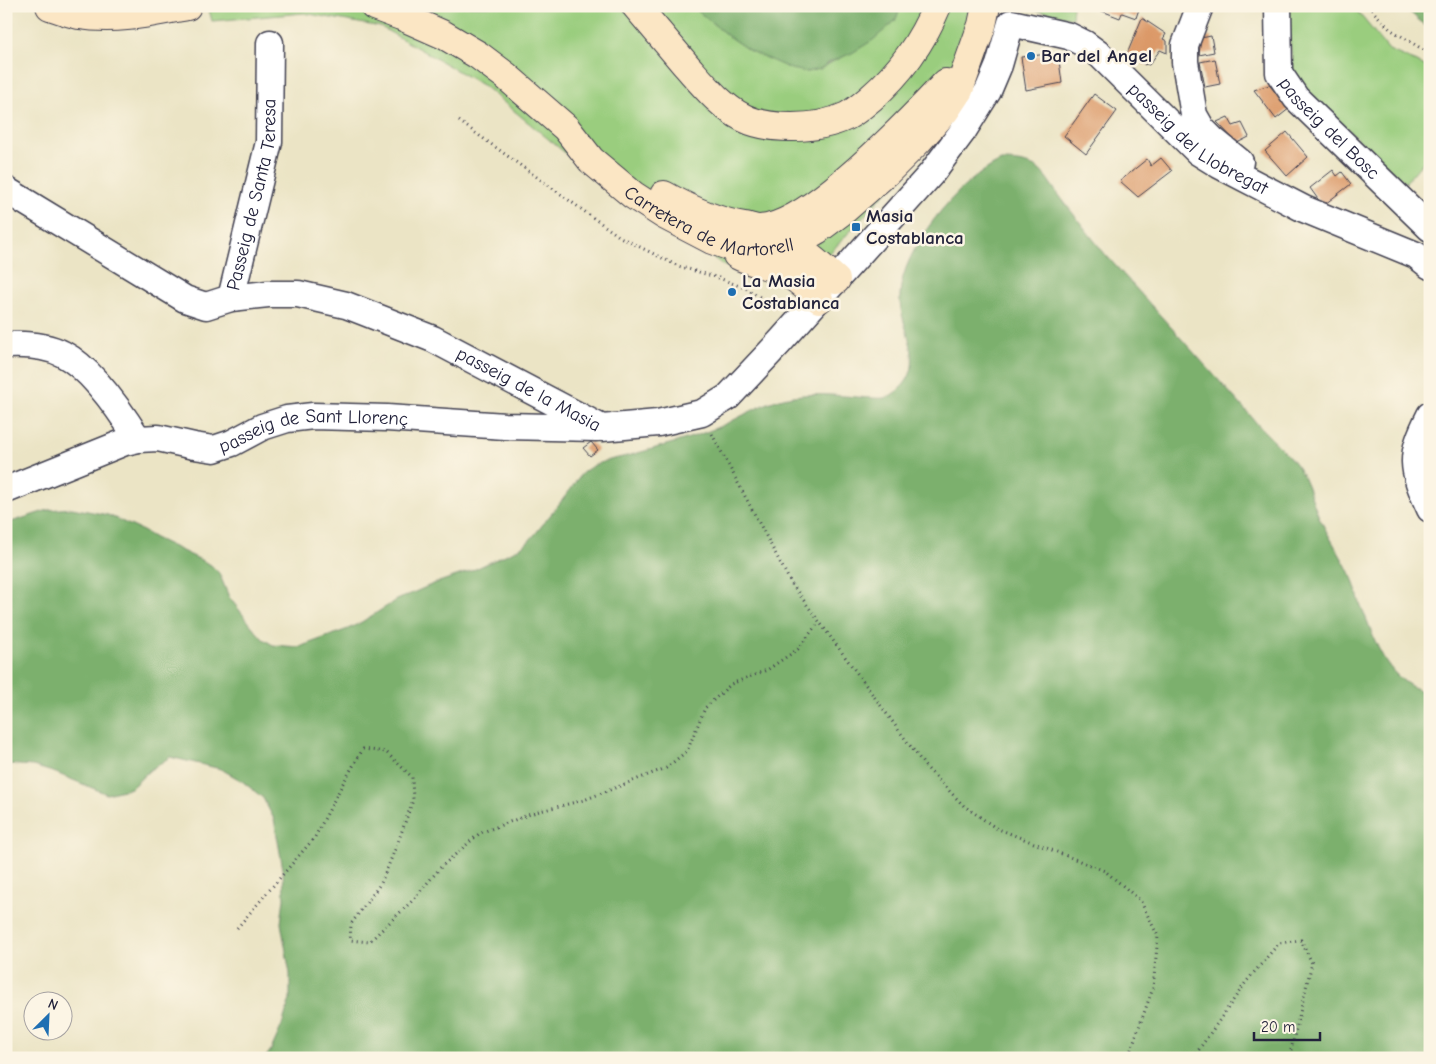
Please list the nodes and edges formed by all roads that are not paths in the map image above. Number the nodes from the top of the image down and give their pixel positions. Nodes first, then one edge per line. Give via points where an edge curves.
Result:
1 (50, 6) edge
2 (187, 6) edge
3 (374, 6) edge
4 (636, 6) edge
5 (937, 6) edge
6 (986, 6) edge
7 (1200, 6) edge
8 (1278, 6) edge
9 (1012, 15) edge
10 (270, 43) dead end
11 (972, 54) junction
12 (566, 128) junction
13 (843, 182) junction
14 (6, 190) edge
15 (1282, 198) junction
16 (739, 225) junction
17 (1430, 228) edge
18 (712, 240) junction
19 (792, 244) junction
20 (1430, 266) edge
21 (794, 277) junction
22 (827, 289) junction
23 (232, 298) junction
24 (6, 345) edge
25 (1430, 415) edge
26 (602, 428) junction
27 (138, 439) junction
28 (6, 490) edge
29 (1430, 508) edge

1 - 2 main road via 78,15 112,18
3 - 12 main road, Carretera de Martorell via 444,35 478,55
4 - 5 main road via 724,104 744,118 760,123 777,127 806,127 848,116 884,86 920,42
6 - 11 main road, Carretera de Martorell
7 - 15 street via 1185,45 1194,115 1212,139
8 - 17 street, passeig del Bosc via 1279,73 1296,98
9 - 15 street, passeig del Llobregat via 1085,44 1198,152
9 - 22 street, passeig del Llobregat via 988,91 962,131 931,174
10 - 23 street, Passeig de Santa Teresa via 269,142
11 - 13 main road via 907,123
11 - 19 main road, Carretera de Martorell via 959,90 919,140 845,209
12 - 16 main road via 658,192 723,222
12 - 18 main road, Carretera de Martorell via 591,160 634,195
13 - 16 main road via 802,213 780,224 760,229
13 - 19 main road via 800,228
14 - 23 street, Passeig de Santa Teresa via 185,299 206,306
15 - 20 street, passeig del Llobregat via 1416,255
16 - 19 main road
18 - 19 main road, Carretera de Martorell via 752,250
18 - 21 main road via 746,259
19 - 21 main road via 790,266
19 - 22 main road via 802,251
21 - 22 main road
22 - 26 street, passeig de la Masia via 728,397 702,413 658,423
23 - 26 street, passeig de la Masia via 298,294 346,305 433,339
24 - 27 street via 24,344 63,354 88,373
25 - 29 street via 1416,446 1414,463 1418,483
26 - 27 street, passeig de Sant Llorenç via 313,416 287,419 262,427 214,449 158,438
27 - 28 street, passeig de Sant Llorenç

